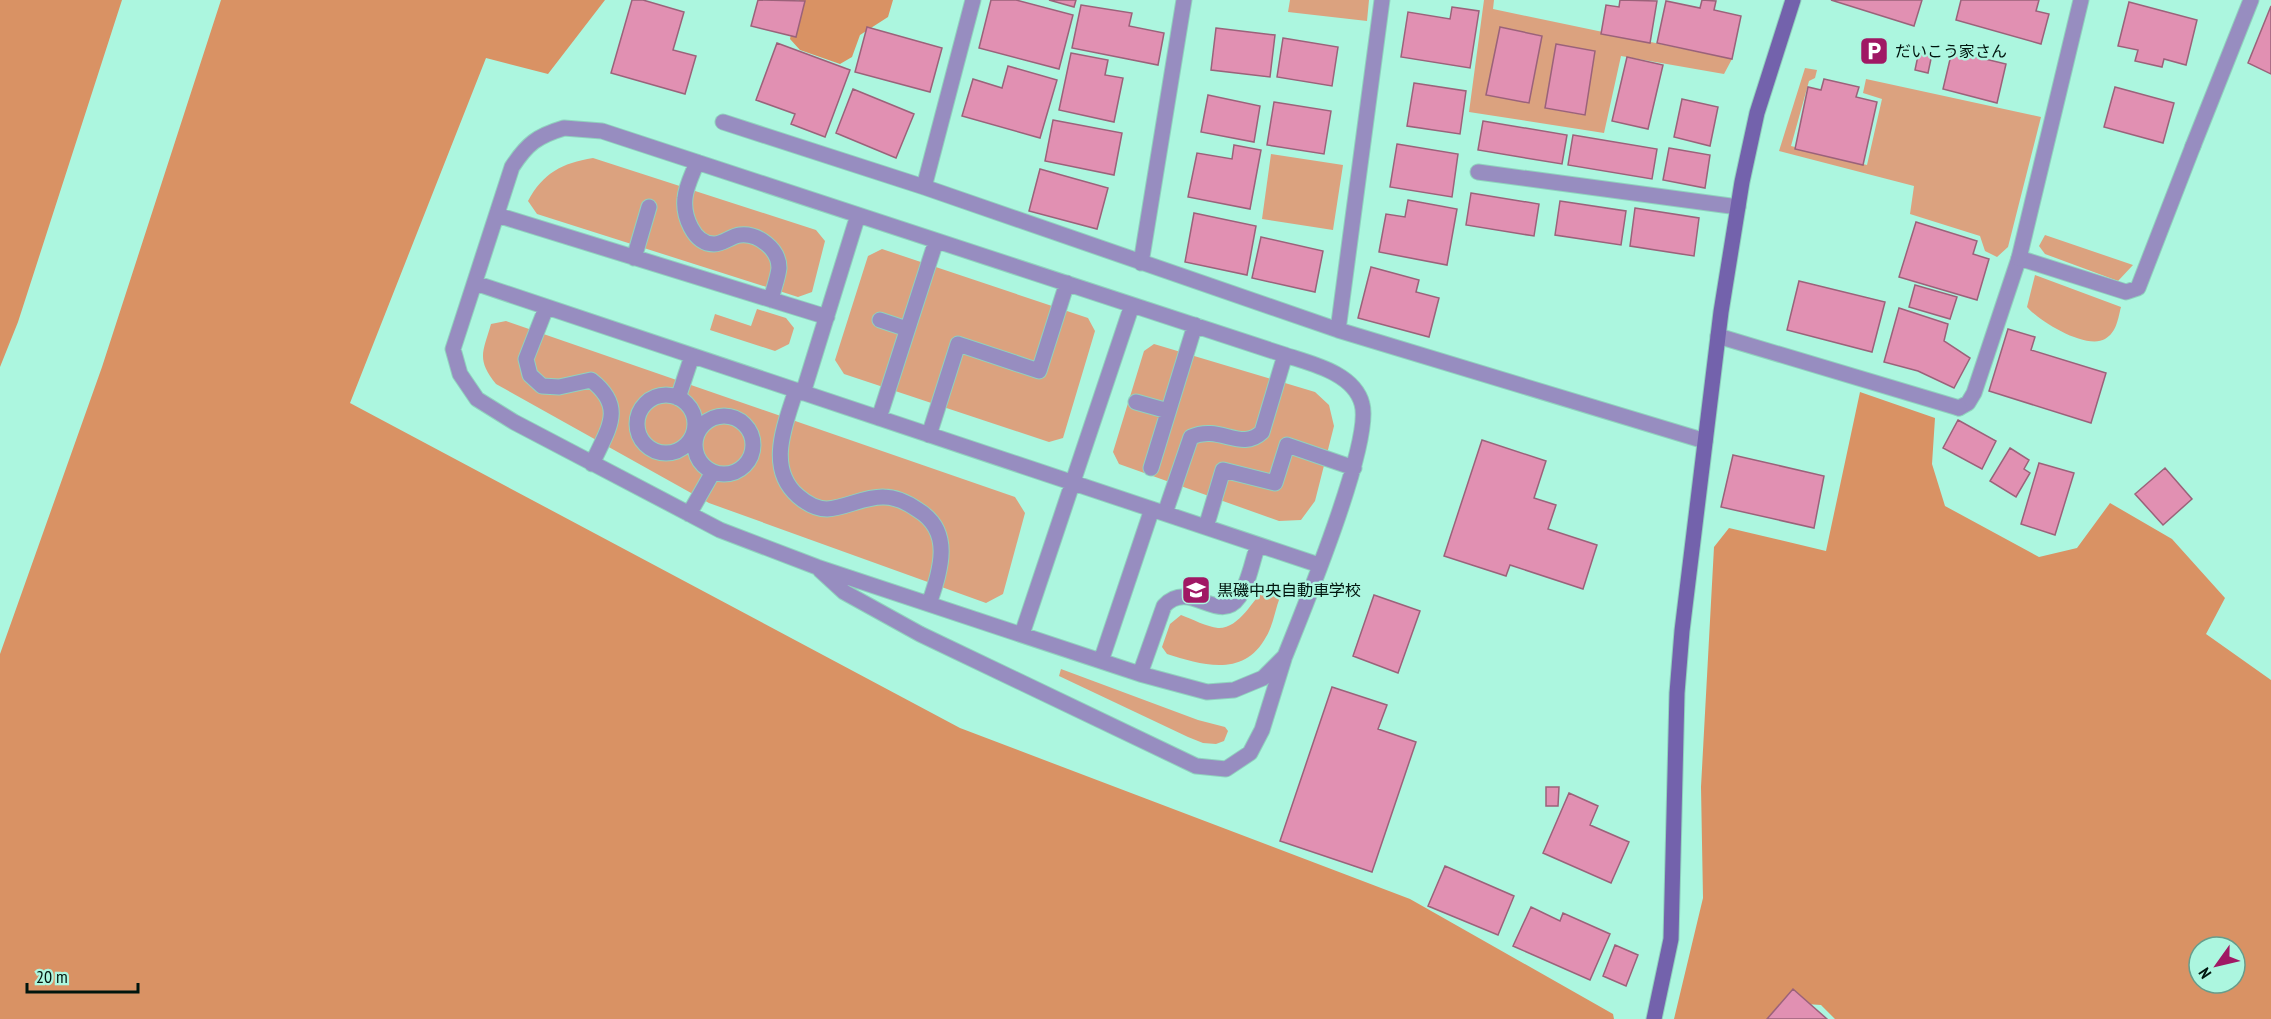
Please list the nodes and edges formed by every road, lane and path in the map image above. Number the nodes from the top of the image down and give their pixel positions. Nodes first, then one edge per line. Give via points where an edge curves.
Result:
1 (973, 0) edge
2 (1184, 0) edge
3 (1382, 0) edge
4 (1794, 0) edge
5 (2081, 0) edge
6 (2251, 0) edge
7 (723, 122) dead end
8 (697, 162) junction
9 (1478, 172) dead end
10 (924, 187) junction
11 (649, 207) dead end
12 (1738, 207) junction
13 (497, 215) junction
14 (858, 215) junction
15 (936, 241) junction
16 (634, 258) junction
17 (2019, 258) junction
18 (1141, 264) junction
19 (475, 283) junction
20 (1067, 284) junction
21 (771, 300) junction
22 (1132, 305) junction
23 (546, 308) junction
24 (827, 317) junction
25 (880, 320) dead end
26 (1195, 325) junction
27 (907, 329) junction
28 (1338, 330) junction
29 (1718, 336) junction
30 (1285, 355) junction
31 (692, 356) junction
32 (799, 391) junction
33 (678, 398) junction
34 (1136, 402) dead end
35 (1168, 411) junction
36 (879, 418) junction
37 (696, 430) junction
38 (929, 435) junction
39 (1705, 441) junction
40 (592, 464) junction
41 (1151, 468) dead end
42 (1354, 468) junction
43 (713, 472) junction
44 (1073, 482) junction
45 (1158, 511) junction
46 (689, 514) junction
47 (1206, 527) junction
48 (1258, 544) junction
49 (1319, 565) junction
50 (817, 567) junction
51 (929, 604) junction
52 (1022, 634) junction
53 (1284, 656) junction
54 (1101, 661) junction
55 (1140, 674) junction
56 (1654, 1019) edge

1 - 10 street
2 - 18 street
3 - 28 street
4 - 12 street via 1757,113
5 - 17 street
6 - 17 street via 2138,288 2126,292
7 - 10 street
8 - 13 street via 602,131 564,128 546,133 525,147 512,167
8 - 14 street
8 - 21 street via 684,198 691,229 700,240 713,244 740,235 766,243 778,268
9 - 12 street
10 - 18 street
11 - 16 street
12 - 29 street
13 - 16 street
13 - 19 street
14 - 15 street
14 - 24 street
15 - 20 street
15 - 27 street
16 - 21 street
17 - 29 street via 1974,393 1959,408
18 - 28 street
19 - 23 street
19 - 40 street via 453,349 460,374 477,399
20 - 22 street
20 - 38 street via 1039,371 958,344
21 - 24 street
22 - 26 street
22 - 44 street
23 - 31 street
23 - 40 street via 526,359 530,375 542,386 559,387 591,380 606,391 611,404 612,418
24 - 32 street
25 - 27 street
26 - 30 street
26 - 35 street
27 - 36 street
28 - 39 street
29 - 39 street
30 - 42 street via 1344,378 1362,403 1364,424
30 - 45 street via 1262,432 1255,439 1242,440 1208,431 1191,437
31 - 32 street
31 - 33 street
32 - 36 street
32 - 51 street via 780,450 781,471 790,489 805,503 823,509 883,497 904,501 926,515 938,532 943,550 942,567
33 - 37 street via 692,411
33 - 37 street via 659,396 643,406 637,423 642,441 648,448 667,454 685,446
34 - 35 street
35 - 41 street
36 - 38 street
37 - 43 street via 694,450 704,467
37 - 43 street via 705,422 724,416 742,422 752,437 747,464 731,474
38 - 44 street
39 - 56 street via 1677,693 1671,939
40 - 46 street
42 - 47 street via 1287,445 1275,483 1223,470
42 - 49 street
43 - 46 street
44 - 45 street
44 - 52 street
45 - 47 street
45 - 54 street
46 - 50 street
47 - 48 street
48 - 49 street
48 - 55 street via 1240,596 1233,604 1215,606 1179,596 1164,606
49 - 53 street
50 - 51 street
50 - 53 street via 844,592 912,630 1196,766 1227,769 1250,753 1262,730
51 - 52 street
52 - 54 street
53 - 55 street via 1263,678 1234,690 1207,692
54 - 55 street

